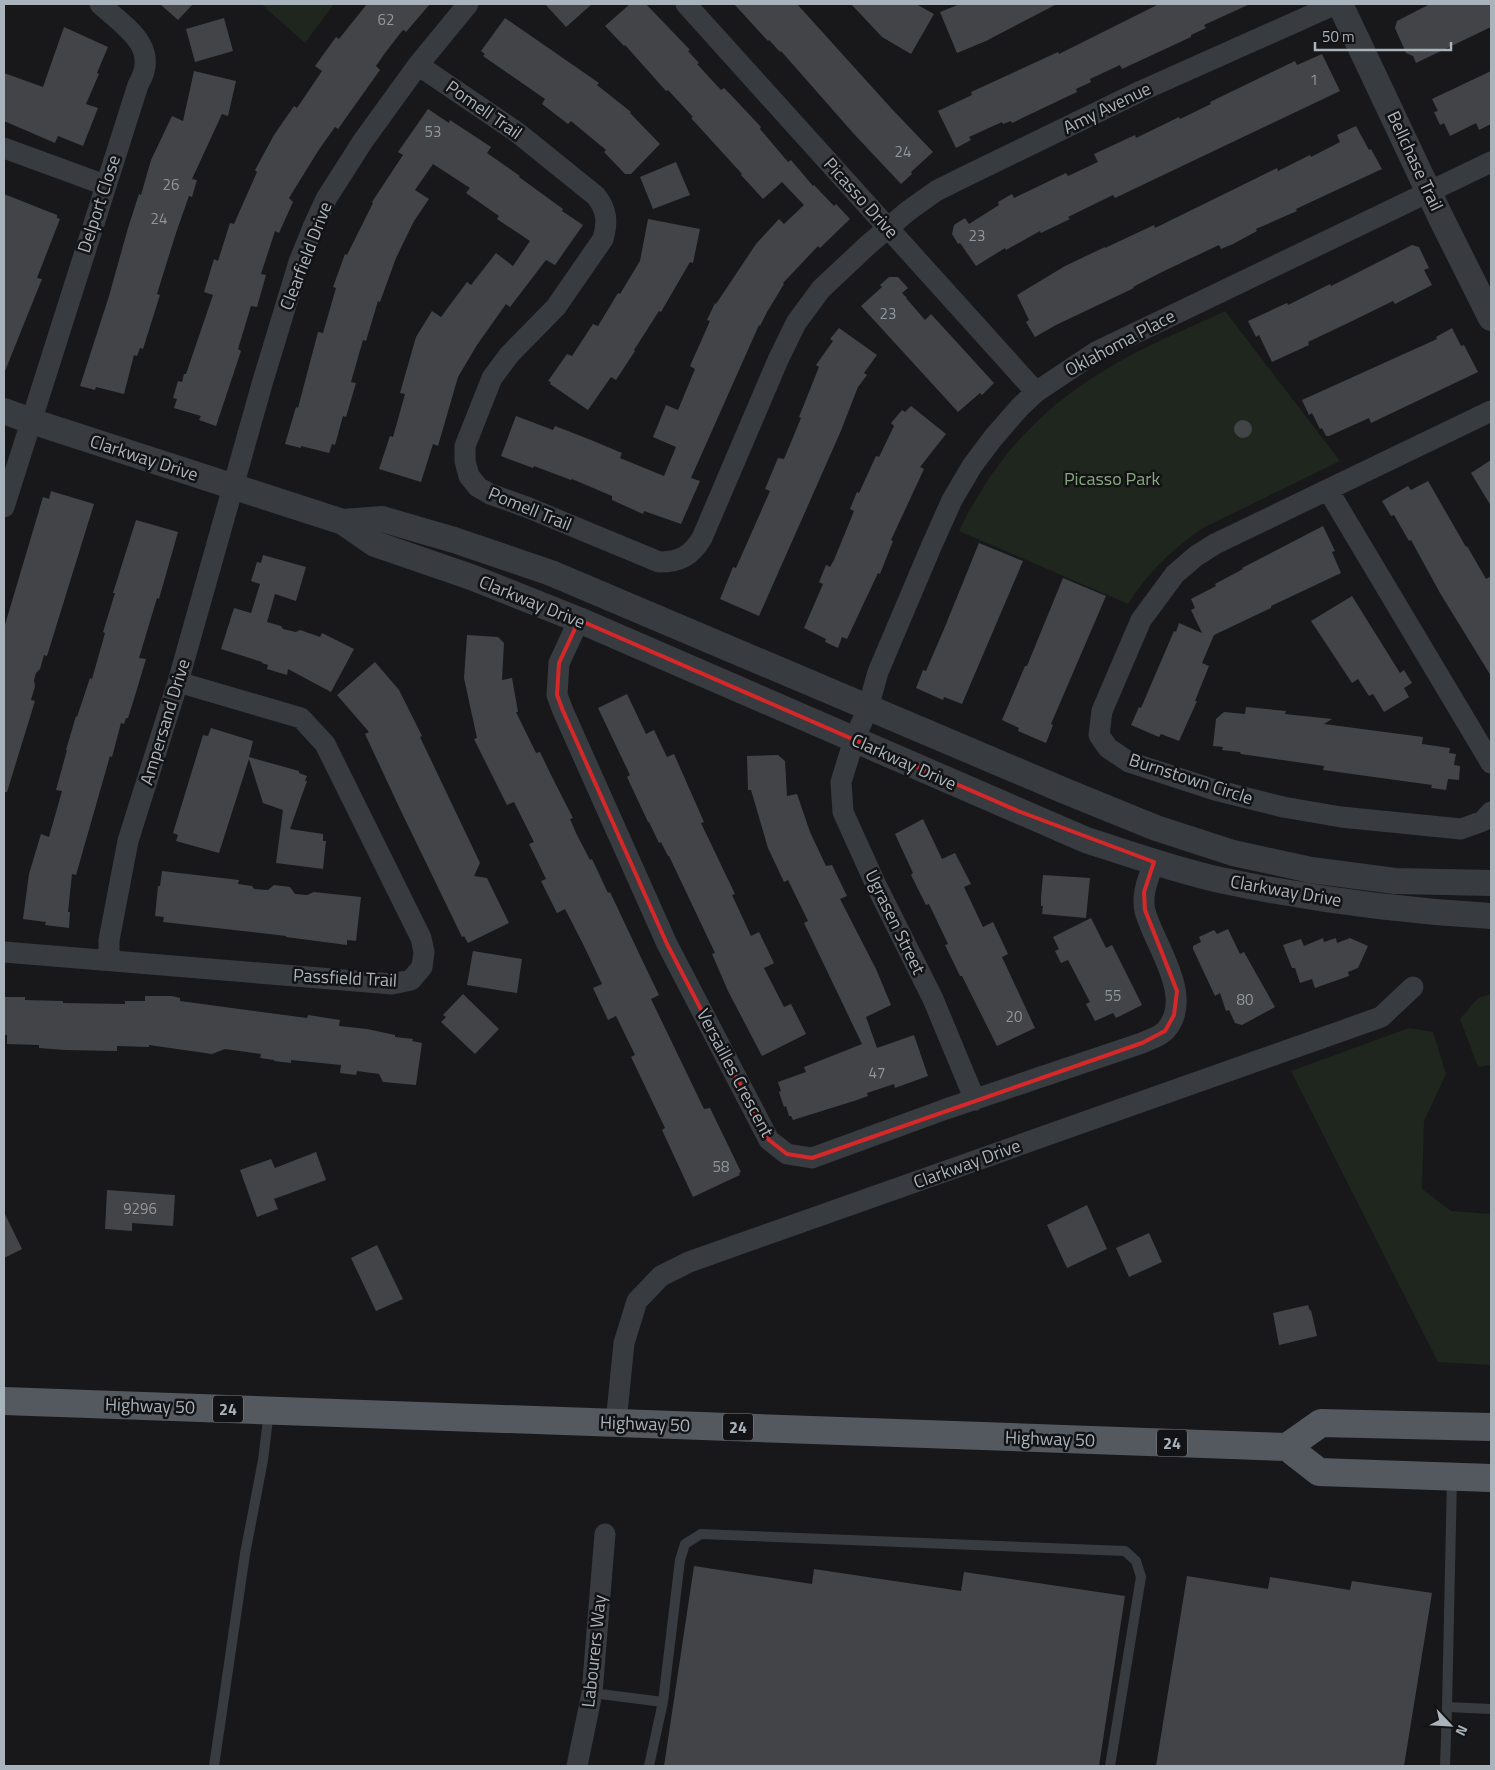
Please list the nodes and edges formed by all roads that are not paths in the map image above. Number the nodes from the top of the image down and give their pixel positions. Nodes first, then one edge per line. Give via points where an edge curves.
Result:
1 (100, 4) edge
2 (468, 4) edge
3 (686, 4) edge
4 (1336, 4) edge
5 (1340, 4) edge
6 (418, 65) junction
7 (4, 148) edge
8 (1491, 162) edge
9 (105, 186) junction
10 (1429, 192) junction
11 (888, 228) junction
12 (1491, 318) edge
13 (1036, 392) junction
14 (4, 411) edge
15 (1491, 411) edge
16 (31, 421) junction
17 (233, 487) junction
18 (1328, 490) junction
19 (4, 507) edge
20 (343, 522) junction
21 (579, 620) junction
22 (178, 682) junction
23 (868, 708) junction
24 (854, 740) junction
25 (1491, 763) edge
26 (1491, 812) edge
27 (1154, 862) junction
28 (1491, 883) edge
29 (1491, 916) edge
30 (4, 952) edge
31 (109, 960) junction
32 (1413, 987) dead end
33 (975, 1100) junction
34 (4, 1401) edge
35 (269, 1410) junction
36 (616, 1423) junction
37 (1491, 1428) edge
38 (1286, 1447) junction
39 (1452, 1477) junction
40 (1491, 1478) edge
41 (605, 1534) dead end
42 (592, 1693) junction
43 (663, 1702) junction
44 (1447, 1708) junction
45 (1491, 1709) edge
46 (214, 1766) edge
47 (577, 1766) edge
48 (649, 1766) edge
49 (1110, 1766) edge
50 (1445, 1766) edge

1 - 9 street, Delport Close via 136,36 146,55 144,76 138,85
2 - 6 street, Clearfield Drive
3 - 11 street, Picasso Drive
4 - 11 street, Amy Avenue via 1141,91 962,178 936,191
5 - 10 street, Bellchase Trail
6 - 11 street, Pomell Trail via 518,133 596,196 606,214 603,239 556,307 509,355 492,378 465,446 469,476 490,494 659,562 672,562 695,550 796,323 821,289
6 - 17 street, Clearfield Drive via 344,170 314,225 292,282
7 - 9 street
8 - 10 street, Oklahoma Place
9 - 16 street, Delport Close
10 - 12 street, Bellchase Trail
10 - 13 street, Oklahoma Place via 1105,347
11 - 13 street, Picasso Drive
13 - 23 street, Oklahoma Place via 993,438 952,500 878,672
14 - 16 street, Clarkway Drive
15 - 18 street, Burnstown Circle
16 - 17 street, Clarkway Drive
16 - 19 street
17 - 20 street, Clarkway Drive
17 - 22 street, Ampersand Drive
18 - 25 street
18 - 26 street, Burnstown Circle via 1215,544 1175,574 1141,620 1102,711 1099,735 1108,748 1129,762 1215,790 1283,806 1341,817 1461,829 1483,821
20 - 21 street, Clarkway Drive via 375,544 471,577
20 - 23 street, Clarkway Drive via 382,520 542,570
21 - 24 street, Clarkway Drive
21 - 33 street, Versailles Crescent via 559,663 557,695 667,944 769,1140 787,1154 812,1158
22 - 31 street, Ampersand Drive via 128,841 109,940
22 - 31 street, Passfield Trail via 301,718 325,744 421,938 424,952 422,967 411,980 392,984
23 - 24 street, Oklahoma Place
23 - 28 street, Clarkway Drive via 1156,828 1233,853 1311,870 1395,881
24 - 27 street, Clarkway Drive via 1086,840
24 - 33 street, Ugrasen Street via 841,782 843,812 932,999
27 - 29 street, Clarkway Drive via 1219,880 1321,899 1415,911
27 - 33 street, Versailles Crescent via 1144,892 1145,910 1177,992 1174,1015 1165,1031 1142,1043
30 - 31 street, Passfield Trail
32 - 36 street, Clarkway Drive via 1381,1017 689,1262 661,1276 637,1301 624,1343
34 - 35 main road, Highway 50 / 24
35 - 36 main road, Highway 50 / 24
35 - 46 lane
36 - 38 main road, Highway 50 / 24
37 - 38 main road via 1321,1423
38 - 39 main road via 1318,1472
39 - 40 main road
39 - 44 lane
41 - 42 street, Labourers Way
42 - 43 lane
42 - 47 street, Labourers Way
43 - 48 lane
43 - 49 lane via 680,1560 685,1544 701,1534 1125,1551 1136,1561 1141,1577
44 - 45 lane
44 - 50 lane

